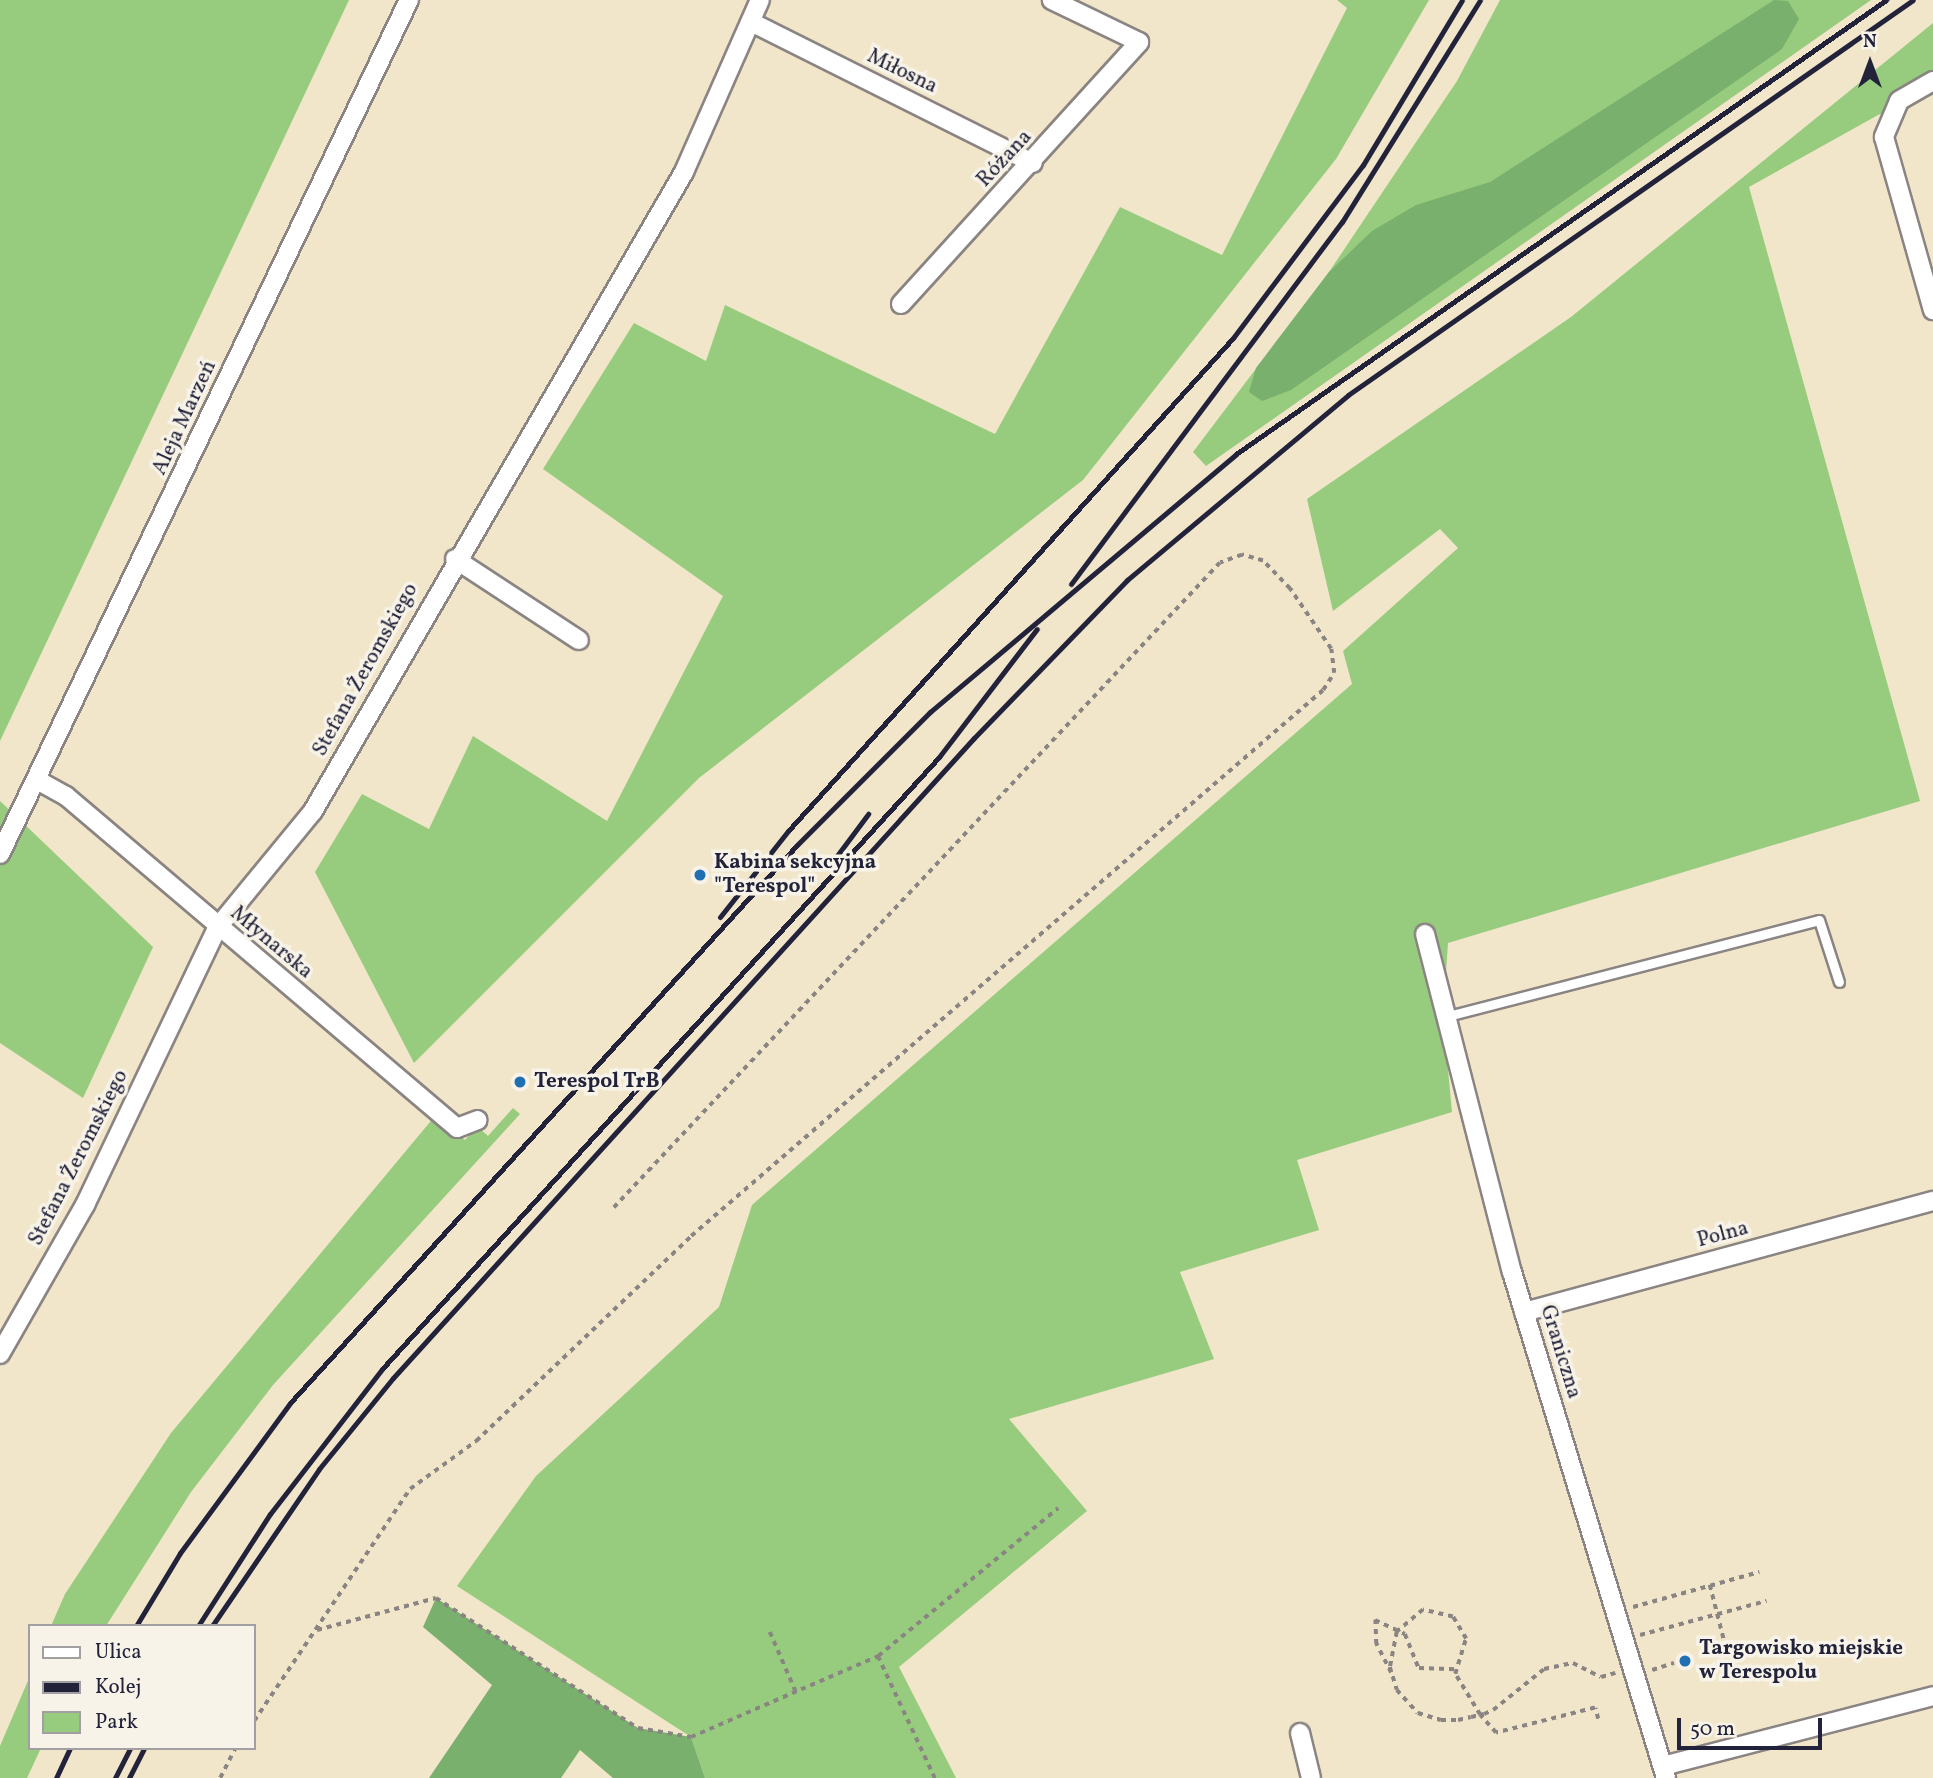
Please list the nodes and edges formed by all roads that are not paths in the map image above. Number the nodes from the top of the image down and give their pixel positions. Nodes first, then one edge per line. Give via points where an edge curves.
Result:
1 (409, 0) edge
2 (760, 0) edge
3 (1052, 0) edge
4 (751, 22) junction
5 (1933, 80) edge
6 (1033, 163) junction
7 (901, 304) dead end
8 (1933, 310) edge
9 (455, 559) junction
10 (579, 640) dead end
11 (37, 780) junction
12 (0, 854) edge
13 (217, 928) junction
14 (1424, 934) dead end
15 (1839, 982) dead end
16 (1443, 1017) junction
17 (478, 1120) dead end
18 (1933, 1201) edge
19 (1524, 1312) junction
20 (0, 1354) edge
21 (1933, 1696) edge
22 (1300, 1733) dead end
23 (1665, 1772) edge
24 (1311, 1778) edge

1 - 11 street, Aleja Marzeń
2 - 4 street, Stefana Żeromskiego
3 - 6 street, Różana via 1139,42
4 - 6 street, Miłosna
4 - 9 street, Stefana Żeromskiego via 684,172
5 - 8 street via 1899,101 1884,137
6 - 7 street, Różana
9 - 10 street
9 - 13 street, Stefana Żeromskiego via 313,811
11 - 12 street, Aleja Marzeń
11 - 13 street, Młynarska via 66,796
13 - 17 street, Młynarska via 457,1128
13 - 20 street, Stefana Żeromskiego via 85,1205
14 - 16 street, Graniczna
15 - 16 lane via 1819,920
16 - 19 street, Graniczna
18 - 19 street, Polna
19 - 23 street, Graniczna
21 - 23 street
22 - 24 street

